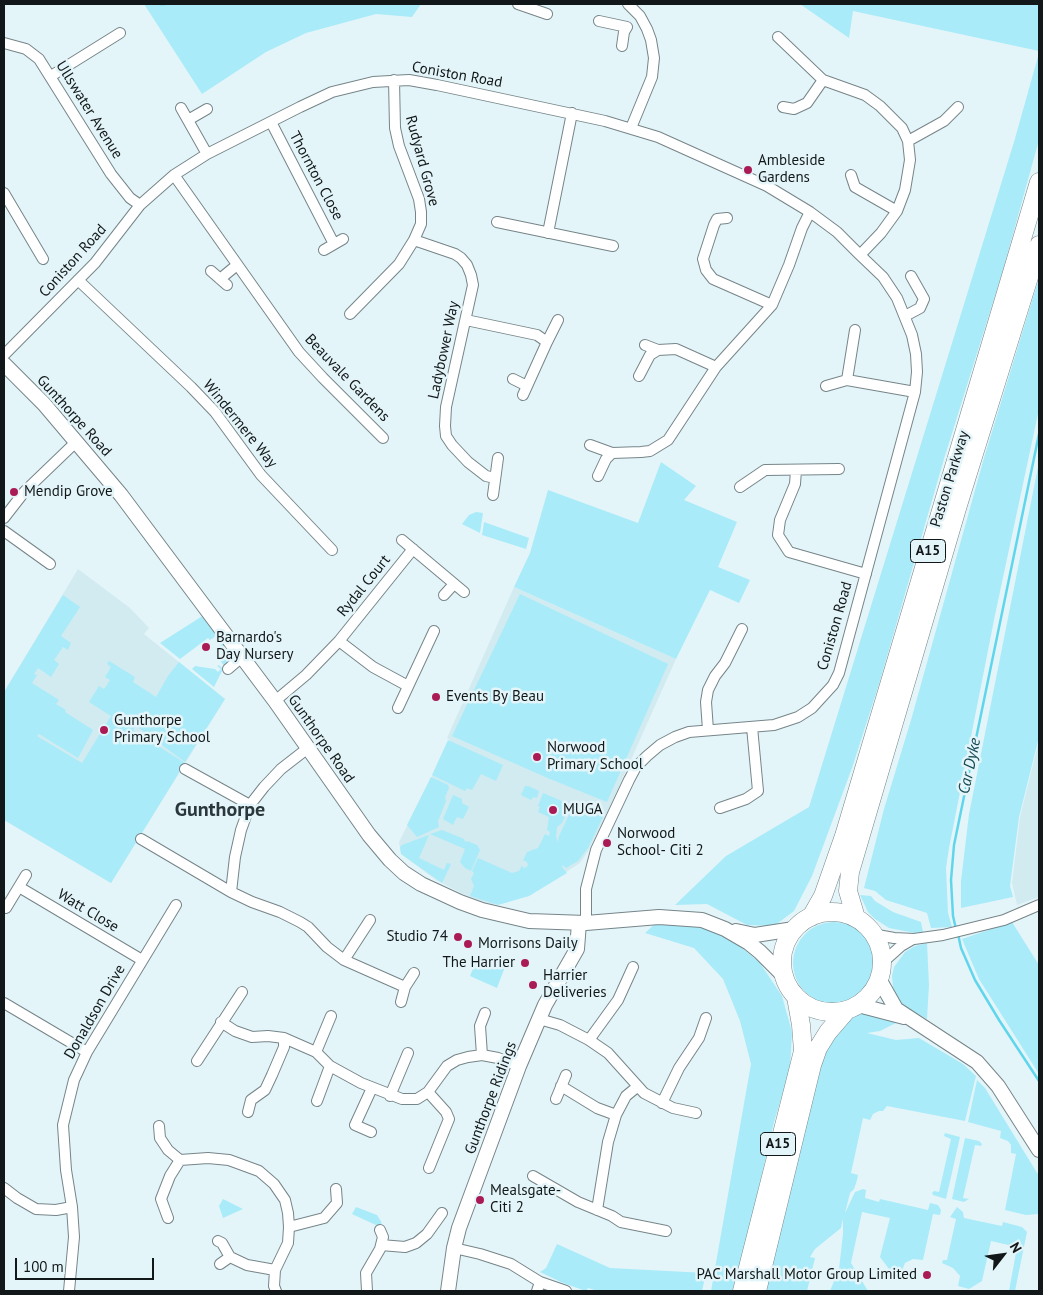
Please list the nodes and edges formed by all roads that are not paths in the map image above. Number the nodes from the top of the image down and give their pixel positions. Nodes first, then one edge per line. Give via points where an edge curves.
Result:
1 (518, 4) edge
2 (628, 4) edge
3 (538, 6) edge
4 (547, 14) dead end
5 (640, 16) junction
6 (599, 21) dead end
7 (627, 27) junction
8 (120, 33) dead end
9 (778, 37) dead end
10 (4, 43) edge
11 (622, 46) dead end
12 (51, 76) junction
13 (394, 80) junction
14 (823, 80) junction
15 (783, 107) dead end
16 (958, 107) dead end
17 (181, 108) dead end
18 (207, 109) dead end
19 (572, 113) junction
20 (188, 120) junction
21 (271, 122) junction
22 (631, 128) junction
23 (908, 141) junction
24 (207, 154) junction
25 (174, 175) junction
26 (851, 175) dead end
27 (1039, 182) edge
28 (4, 193) edge
29 (140, 205) junction
30 (897, 211) junction
31 (810, 212) junction
32 (727, 218) dead end
33 (497, 222) dead end
34 (548, 233) junction
35 (414, 240) junction
36 (1039, 244) edge
37 (613, 246) dead end
38 (324, 250) dead end
39 (860, 255) junction
40 (43, 259) dead end
41 (237, 265) junction
42 (211, 271) dead end
43 (911, 276) dead end
44 (78, 280) junction
45 (772, 306) junction
46 (350, 314) dead end
47 (905, 316) junction
48 (466, 320) junction
49 (558, 320) dead end
50 (855, 330) dead end
51 (546, 342) junction
52 (645, 345) dead end
53 (658, 350) junction
54 (4, 355) edge
55 (4, 364) edge
56 (716, 367) junction
57 (639, 376) dead end
58 (513, 379) dead end
59 (847, 380) junction
60 (826, 386) dead end
61 (915, 392) junction
62 (384, 438) dead end
63 (77, 441) junction
64 (590, 445) dead end
65 (612, 452) junction
66 (498, 458) dead end
67 (796, 470) junction
68 (839, 470) dead end
69 (598, 476) dead end
70 (495, 478) junction
71 (740, 487) dead end
72 (493, 495) dead end
73 (4, 518) edge
74 (4, 531) edge
75 (402, 540) dead end
76 (412, 549) junction
77 (332, 550) dead end
78 (50, 564) dead end
79 (866, 574) junction
80 (454, 584) junction
81 (464, 592) dead end
82 (444, 595) dead end
83 (742, 629) dead end
84 (434, 631) dead end
85 (339, 641) junction
86 (242, 656) junction
87 (228, 669) dead end
88 (408, 686) junction
89 (275, 700) junction
90 (398, 708) dead end
91 (752, 727) junction
92 (708, 730) junction
93 (308, 748) junction
94 (185, 769) dead end
95 (250, 805) junction
96 (720, 808) dead end
97 (141, 839) dead end
98 (26, 876) dead end
99 (19, 888) junction
100 (231, 892) junction
101 (1039, 904) edge
102 (176, 905) dead end
103 (6, 908) dead end
104 (811, 917) junction
105 (856, 918) junction
106 (370, 920) dead end
107 (583, 923) junction
108 (725, 929) junction
109 (794, 929) junction
110 (872, 934) junction
111 (914, 939) junction
112 (142, 960) junction
113 (344, 960) junction
114 (633, 967) dead end
115 (880, 971) junction
116 (414, 973) dead end
117 (784, 976) junction
118 (405, 987) junction
119 (242, 992) dead end
120 (796, 997) junction
121 (4, 1002) edge
122 (402, 1002) dead end
123 (852, 1008) junction
124 (485, 1013) dead end
125 (331, 1016) dead end
126 (706, 1018) dead end
127 (539, 1019) junction
128 (909, 1019) junction
129 (222, 1022) junction
130 (284, 1038) junction
131 (589, 1040) junction
132 (87, 1052) junction
133 (316, 1052) junction
134 (408, 1053) dead end
135 (482, 1054) junction
136 (197, 1061) dead end
137 (330, 1066) junction
138 (519, 1066) junction
139 (566, 1075) dead end
140 (561, 1086) junction
141 (637, 1087) junction
142 (372, 1088) junction
143 (428, 1092) junction
144 (390, 1096) junction
145 (556, 1099) dead end
146 (317, 1101) dead end
147 (662, 1103) junction
148 (248, 1112) dead end
149 (696, 1114) dead end
150 (616, 1115) junction
151 (159, 1126) dead end
152 (371, 1132) dead end
153 (1039, 1150) edge
154 (180, 1160) junction
155 (429, 1168) dead end
156 (534, 1176) dead end
157 (4, 1188) edge
158 (336, 1189) dead end
159 (72, 1208) junction
160 (597, 1210) junction
161 (442, 1213) dead end
162 (168, 1218) dead end
163 (289, 1227) junction
164 (380, 1230) dead end
165 (666, 1231) dead end
166 (218, 1241) dead end
167 (381, 1245) junction
168 (454, 1248) junction
169 (230, 1257) junction
170 (220, 1264) dead end
171 (276, 1270) junction
172 (538, 1287) edge
173 (69, 1291) edge
174 (276, 1291) edge
175 (367, 1291) edge
176 (448, 1291) edge
177 (566, 1291) edge
178 (742, 1291) edge
179 (757, 1291) edge

1 - 3 street
2 - 5 street
3 - 4 street
5 - 7 street
5 - 22 street via 652,40 654,58 652,77
6 - 7 street
7 - 11 street
8 - 12 street via 106,48
9 - 14 street
10 - 12 street, Ullswater Avenue via 26,49 39,59
12 - 29 street, Ullswater Avenue via 110,174
13 - 19 street, Coniston Road via 438,85
13 - 21 street, Coniston Road via 332,92
13 - 35 street, Rudyard Grove via 395,128 421,212 421,224
14 - 15 street via 807,103 794,109
14 - 23 street via 866,96 880,106 902,128
16 - 23 street via 944,121
17 - 20 street
18 - 20 street
19 - 22 street, Coniston Road
19 - 34 street
20 - 24 street
21 - 24 street, Coniston Road
21 - 38 street, Thornton Close via 339,241
22 - 31 street, Coniston Road via 767,186
23 - 30 street via 910,160 905,190
24 - 25 street, Coniston Road
25 - 29 street, Coniston Road
25 - 41 street, Beauvale Gardens
26 - 30 street via 854,187
27 - 104 highway, Paston Parkway / A15 via 844,836 823,896
28 - 40 street
29 - 44 street, Coniston Road
30 - 39 street
31 - 39 street, Coniston Road
31 - 45 street
32 - 45 street via 717,219 714,225 703,259 706,270 713,279
33 - 34 street
34 - 37 street
35 - 46 street, Rudyard Grove via 399,264
35 - 48 street, Ladybower Way via 455,254 467,265 473,284
36 - 105 highway, Paston Parkway / A15 via 850,872 848,891
39 - 47 street, Coniston Road via 883,278
41 - 42 street via 223,282
41 - 62 street, Beauvale Gardens via 299,352
43 - 47 street via 924,300 920,308
44 - 54 street, Coniston Road
44 - 77 street, Windermere Way via 215,412 261,475
45 - 56 street
47 - 61 street, Coniston Road via 916,354
48 - 51 street via 537,335
48 - 70 street, Ladybower Way via 446,407 446,436 478,471
49 - 51 street
50 - 59 street
51 - 58 street via 525,391
52 - 53 street
53 - 56 street via 676,349
53 - 57 street via 650,355
55 - 63 street, Gunthorpe Road
56 - 65 street via 668,440 650,451
59 - 60 street
59 - 61 street
61 - 79 street, Coniston Road
63 - 73 street via 25,491
63 - 86 street, Gunthorpe Road
64 - 65 street
65 - 69 street
66 - 70 street
67 - 68 street
67 - 71 street via 765,470
67 - 79 street via 795,484 780,520 778,535 789,552
70 - 72 street
74 - 78 street
75 - 76 street, Rydal Court
76 - 80 street, Rydal Court
76 - 85 street, Rydal Court
79 - 91 street, Coniston Road via 833,685 812,708 798,717 774,725
80 - 81 street, Rydal Court
80 - 82 street
83 - 92 street via 708,690
84 - 88 street
85 - 88 street, Rydal Court via 373,667
85 - 89 street, Rydal Court via 306,675
86 - 87 street
86 - 89 street, Gunthorpe Road
88 - 90 street
89 - 93 street, Gunthorpe Road
91 - 92 street, Coniston Road
91 - 96 street via 758,791
92 - 107 street, Coniston Road via 675,737 660,745 636,767 596,850 586,889
93 - 95 street via 281,769
93 - 107 street, Gunthorpe Road via 369,835 390,860 421,884 460,902 510,918
94 - 95 street
95 - 100 street via 240,830
97 - 100 street
98 - 99 street
99 - 103 street
99 - 112 street, Watt Close
100 - 113 street via 308,927
101 - 111 street via 1004,920 972,929
102 - 112 street, Donaldson Drive
104 - 105 highway via 829,912
104 - 109 highway
105 - 110 highway
106 - 113 street
107 - 108 street, Gunthorpe Road via 659,916 702,920
107 - 127 street, Gunthorpe Ridings via 577,949
108 - 109 street, Gunthorpe Road via 755,934
108 - 117 street, Gunthorpe Road via 760,952
109 - 117 highway via 783,951
110 - 111 street
110 - 115 highway via 880,951
111 - 115 street via 901,946
112 - 132 street, Donaldson Drive
113 - 118 street
114 - 131 street via 618,1000
115 - 123 highway via 870,994
115 - 128 street via 896,1008
116 - 118 street
117 - 120 highway
118 - 122 street
119 - 129 street
120 - 123 highway via 823,1012
120 - 178 highway, A15 via 802,1051
121 - 132 street
123 - 128 street via 890,1012
123 - 179 highway, A15 via 828,1032 812,1065
124 - 135 street via 480,1026
125 - 133 street
126 - 147 street via 699,1038 679,1068
127 - 131 street via 560,1025
127 - 138 street, Gunthorpe Ridings
128 - 153 street via 977,1062 998,1086
129 - 130 street via 252,1037
129 - 136 street
130 - 133 street
130 - 148 street via 284,1047 265,1090 251,1100
131 - 141 street via 608,1053
132 - 159 street, Donaldson Drive via 74,1080 64,1126
133 - 137 street
134 - 144 street
135 - 138 street
135 - 143 street via 447,1066
137 - 142 street
137 - 146 street
138 - 168 street, Gunthorpe Ridings
139 - 140 street
140 - 145 street
140 - 150 street via 597,1108
141 - 147 street
141 - 150 street via 626,1096
142 - 144 street
142 - 152 street via 355,1125
143 - 144 street via 417,1099
143 - 155 street via 449,1119
147 - 149 street
150 - 160 street via 608,1142
151 - 154 street via 160,1138
154 - 162 street via 161,1199
154 - 163 street via 222,1159 259,1171 285,1200
156 - 160 street
157 - 159 street via 36,1209
158 - 163 street via 337,1203 324,1218
159 - 173 street, Donaldson Drive via 74,1237
160 - 165 street via 629,1225
161 - 167 street via 416,1243 405,1247
163 - 171 street via 288,1243
164 - 167 street
166 - 169 street
167 - 175 street via 366,1273
168 - 172 street via 511,1264
168 - 176 street, Gunthorpe Ridings
169 - 170 street
169 - 171 street via 247,1265
171 - 174 street
172 - 177 street

